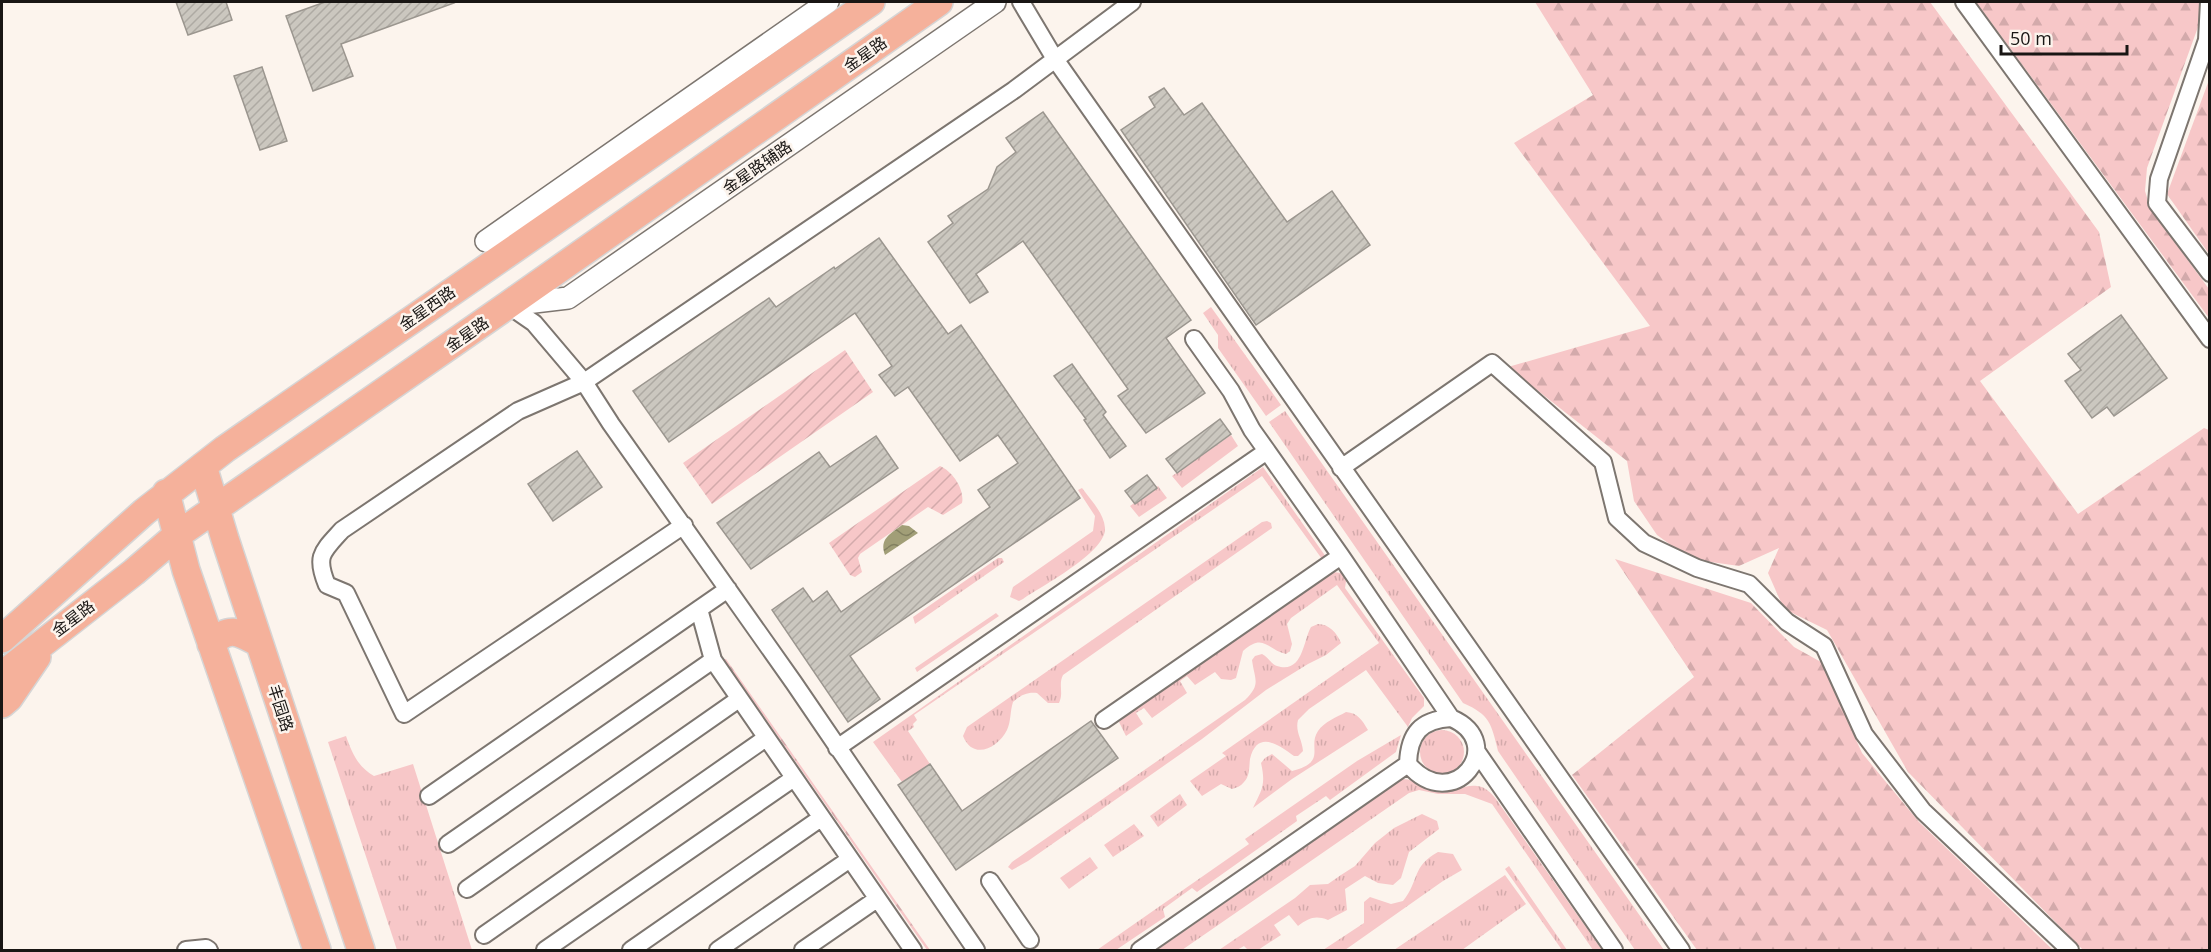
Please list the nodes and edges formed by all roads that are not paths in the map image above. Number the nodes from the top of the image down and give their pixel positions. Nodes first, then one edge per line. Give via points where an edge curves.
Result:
1 (828, 2) edge
2 (871, 2) edge
3 (939, 2) edge
4 (995, 2) edge
5 (1021, 2) edge
6 (1132, 2) edge
7 (1964, 2) edge
8 (2209, 2) edge
9 (1054, 59) junction
10 (486, 240) dead end
11 (2210, 273) edge
12 (508, 305) junction
13 (1194, 339) dead end
14 (2210, 339) edge
15 (584, 382) junction
16 (1267, 451) junction
17 (203, 466) junction
18 (1341, 468) junction
19 (166, 493) junction
20 (216, 508) junction
21 (684, 525) junction
22 (176, 536) junction
23 (1341, 556) junction
24 (68, 579) junction
25 (729, 589) junction
26 (699, 609) junction
27 (2, 626) edge
28 (54, 633) junction
29 (2, 639) edge
30 (259, 643) junction
31 (211, 644) junction
32 (713, 660) junction
33 (2, 675) edge
34 (739, 699) junction
35 (2, 704) edge
36 (1451, 718) junction
37 (1104, 720) dead end
38 (766, 738) junction
39 (837, 748) junction
40 (1477, 752) junction
41 (1408, 764) junction
42 (794, 778) junction
43 (429, 796) dead end
44 (822, 818) junction
45 (448, 844) dead end
46 (850, 859) junction
47 (990, 881) dead end
48 (467, 889) dead end
49 (877, 899) junction
50 (484, 935) dead end
51 (1030, 940) dead end
52 (186, 951) edge
53 (209, 951) edge
54 (317, 951) edge
55 (361, 951) edge
56 (545, 951) edge
57 (631, 951) edge
58 (718, 951) edge
59 (803, 951) edge
60 (913, 951) edge
61 (976, 951) edge
62 (1140, 951) edge
63 (1614, 951) edge
64 (1681, 951) edge
65 (2070, 951) edge

1 - 10 street
2 - 17 main road, 金星西路
3 - 12 main road, 金星路
4 - 12 street, 金星路辅路 via 568,298
5 - 9 street
6 - 9 street
7 - 14 street
8 - 11 street via 2207,40 2159,179 2157,202
9 - 15 street
9 - 18 street
12 - 15 street via 534,322
12 - 20 main road, 金星路
13 - 16 street
15 - 21 street
15 - 21 street via 518,411 342,530 324,550 320,567 327,585 346,593 404,714
16 - 23 street
16 - 39 street
17 - 19 main road, 金星西路
17 - 20 main road, 丰园路
18 - 64 street
18 - 65 street via 1492,363 1603,462 1617,518 1644,543 1697,568 1749,584 1787,622 1824,645 1864,734 1923,811
19 - 22 main road
19 - 24 main road, 金星西路
20 - 22 main road, 金星路
20 - 30 main road, 丰园路
21 - 25 street
22 - 28 main road, 金星路
22 - 31 main road
23 - 36 street
23 - 37 street
24 - 27 main road
24 - 29 main road, 金星西路
25 - 26 street
25 - 39 street
26 - 32 street
26 - 43 street
28 - 33 main road, 金星路
28 - 35 main road
30 - 31 main road via 238,632 221,634
30 - 55 main road, 丰园路
31 - 54 main road
32 - 34 street
32 - 45 street
34 - 38 street
34 - 48 street
36 - 40 street via 1470,729
36 - 41 street via 1434,719 1424,725 1412,741
38 - 42 street
38 - 50 street
39 - 61 street
40 - 41 street via 1471,768 1452,782 1430,781
40 - 63 street
41 - 62 street
42 - 44 street
42 - 56 street
44 - 46 street
44 - 57 street
46 - 49 street
46 - 58 street
47 - 51 street
49 - 59 street
49 - 60 street
52 - 53 street

